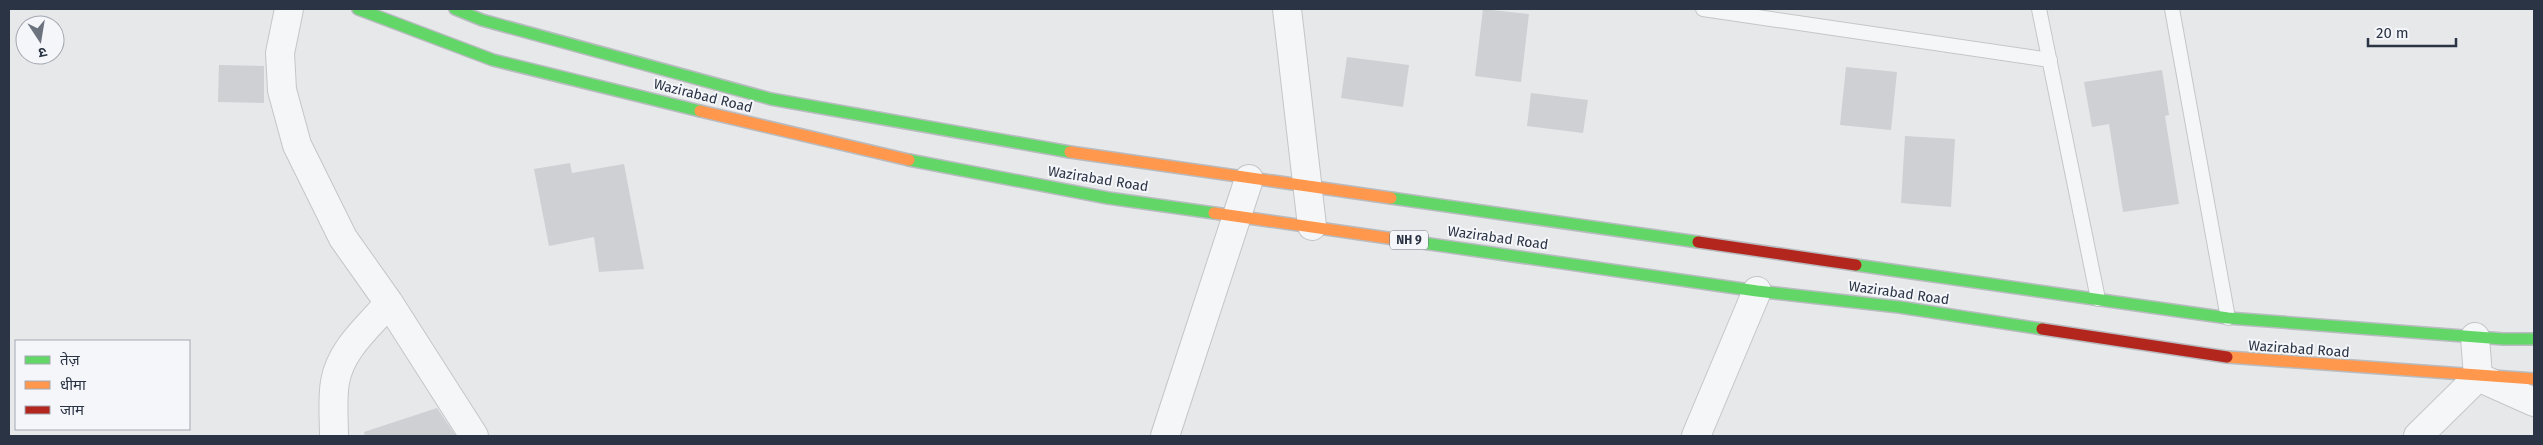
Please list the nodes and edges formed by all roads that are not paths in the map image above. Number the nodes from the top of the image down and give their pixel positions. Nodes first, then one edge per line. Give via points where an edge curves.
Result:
1 (288, 9) edge
2 (358, 9) edge
3 (455, 9) edge
4 (1287, 9) edge
5 (1703, 9) edge
6 (2039, 9) edge
7 (2172, 9) edge
8 (2050, 60) junction
9 (1249, 178) junction
10 (1307, 187) junction
11 (1239, 216) junction
12 (1312, 226) junction
13 (1757, 291) junction
14 (2098, 299) junction
15 (389, 303) junction
16 (2228, 318) junction
17 (2475, 337) junction
18 (2534, 340) edge
19 (2478, 377) junction
20 (2534, 379) edge
21 (2534, 402) edge
22 (334, 436) edge
23 (474, 436) edge
24 (1166, 436) edge
25 (1696, 436) edge
26 (2418, 436) edge

1 - 15 street via 280,53 282,90 297,145 343,238
2 - 11 highway, Wazirabad Road / NH 9 via 493,60 881,155 1108,198
3 - 9 highway, Wazirabad Road via 482,20 770,99 1087,155
4 - 10 street
5 - 8 lane
6 - 8 lane
7 - 16 lane
8 - 14 lane
9 - 10 highway, Wazirabad Road
9 - 11 street
10 - 12 street
10 - 14 highway, Wazirabad Road
11 - 12 highway, Wazirabad Road / NH 9
11 - 24 street
12 - 13 highway, Wazirabad Road / NH 9
13 - 19 highway, Wazirabad Road / NH 9 via 1899,307 2244,360
13 - 25 street
14 - 16 highway, Wazirabad Road
15 - 22 street via 340,362 335,382
15 - 23 street
16 - 17 highway, Wazirabad Road
17 - 18 highway, Wazirabad Road
17 - 19 street
19 - 20 highway, Wazirabad Road / NH 9
19 - 21 street
19 - 26 street

